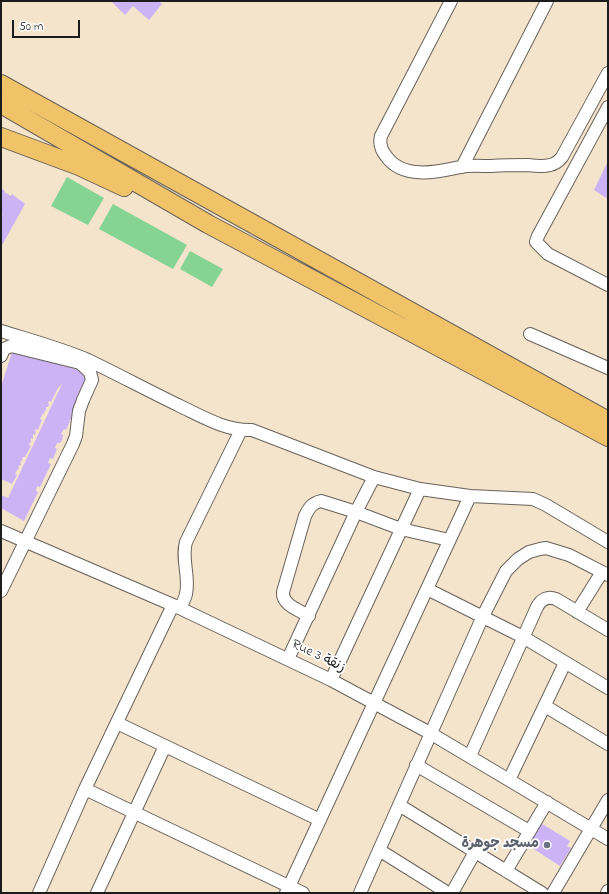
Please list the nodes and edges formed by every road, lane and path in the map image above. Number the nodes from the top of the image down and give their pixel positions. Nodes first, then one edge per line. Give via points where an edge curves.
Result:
1 (451, 1) edge
2 (547, 1) edge
3 (608, 74) edge
4 (1, 76) edge
5 (1, 84) edge
6 (1, 104) edge
7 (608, 107) edge
8 (1, 136) edge
9 (462, 167) junction
10 (168, 176) junction
11 (208, 224) junction
12 (608, 285) edge
13 (1, 331) edge
14 (530, 334) dead end
15 (1, 356) edge
16 (608, 368) edge
17 (575, 411) junction
18 (608, 420) edge
19 (241, 430) junction
20 (608, 437) edge
21 (608, 444) edge
22 (374, 477) junction
23 (420, 489) junction
24 (470, 496) junction
25 (356, 512) junction
26 (401, 529) junction
27 (1, 531) edge
28 (449, 540) junction
29 (26, 542) junction
30 (608, 542) edge
31 (605, 574) edge
32 (427, 589) junction
33 (1, 591) edge
34 (176, 607) junction
35 (578, 612) junction
36 (309, 616) junction
37 (483, 616) junction
38 (608, 630) edge
39 (524, 637) junction
40 (288, 659) junction
41 (565, 662) junction
42 (331, 680) junction
43 (608, 688) edge
44 (374, 703) junction
45 (545, 706) junction
46 (116, 723) junction
47 (430, 733) junction
48 (608, 744) edge
49 (165, 746) junction
50 (470, 756) junction
51 (416, 765) junction
52 (509, 780) junction
53 (85, 789) junction
54 (608, 800) edge
55 (547, 802) junction
56 (399, 805) junction
57 (134, 812) junction
58 (320, 820) junction
59 (591, 829) junction
60 (529, 831) junction
61 (608, 839) edge
62 (379, 850) junction
63 (475, 852) junction
64 (506, 871) junction
65 (287, 890) edge
66 (102, 891) edge
67 (39, 893) edge
68 (303, 893) edge
69 (360, 893) edge
70 (448, 893) edge
71 (452, 893) edge
72 (542, 893) edge
73 (553, 893) edge

1 - 9 street via 379,141 381,150 400,168 426,173
2 - 9 street
3 - 9 street via 562,157 555,163 547,166
4 - 10 highway
5 - 10 highway
6 - 11 highway
7 - 12 street via 536,239 548,254
8 - 11 highway via 79,166
10 - 17 highway
11 - 17 highway
13 - 19 street via 87,360 198,415
14 - 16 street
15 - 29 street via 4,349 11,346 80,363 92,375 78,411 73,444
17 - 18 highway
17 - 20 highway
17 - 21 highway
19 - 22 street via 252,430
19 - 34 street via 186,542 186,595
22 - 23 street
22 - 25 street
23 - 24 street
23 - 26 street
24 - 28 street
24 - 30 street via 533,500
25 - 26 street
25 - 36 street
25 - 36 street via 321,501 308,510 282,596 289,605
26 - 28 street
26 - 42 street
27 - 29 street, Rue 3 زنقة
28 - 32 street
29 - 33 street
29 - 34 street, Rue 3 زنقة
31 - 35 street
31 - 37 street via 552,549 529,552 506,571
32 - 37 street
32 - 44 street
34 - 40 street, Rue 3 زنقة
34 - 46 street
35 - 38 street
35 - 39 street via 553,598 544,599 539,604
36 - 40 street
37 - 39 street
37 - 47 street
39 - 41 street
39 - 50 street
40 - 42 street, Rue 3 زنقة
41 - 43 street
41 - 45 street
42 - 44 street, Rue 3 زنقة
44 - 47 street, Rue 3 زنقة
44 - 58 street
45 - 48 street
45 - 52 street
46 - 49 street
46 - 53 street
47 - 50 street, Rue 3 زنقة
47 - 51 street
49 - 57 street
49 - 58 street
50 - 52 street, Rue 3 زنقة
51 - 56 street
51 - 60 street
52 - 55 street, Rue 3 زنقة
53 - 57 street
53 - 67 street
54 - 59 street
55 - 59 street, Rue 3 زنقة
55 - 60 street
56 - 62 street
56 - 63 street
57 - 65 street
57 - 66 street
58 - 65 street
59 - 61 street, Rue 3 زنقة
59 - 73 street
60 - 64 street
62 - 69 street
62 - 70 street
63 - 64 street
63 - 71 street
64 - 72 street
65 - 68 street

